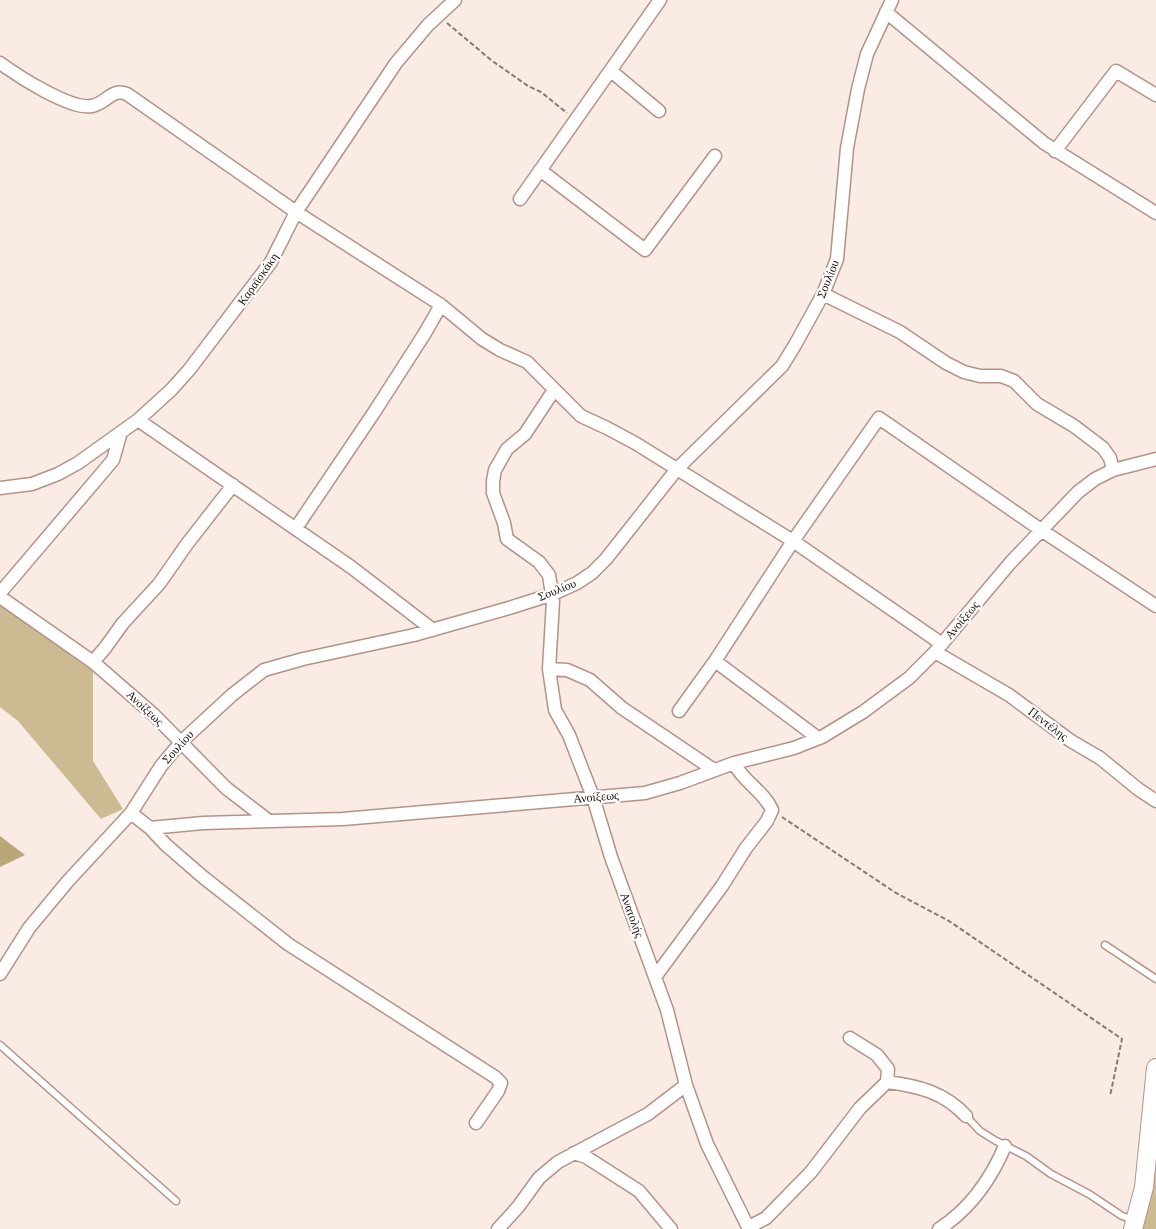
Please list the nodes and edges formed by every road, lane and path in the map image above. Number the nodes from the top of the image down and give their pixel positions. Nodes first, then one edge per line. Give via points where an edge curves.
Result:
1 (454, 0) edge
2 (660, 0) edge
3 (892, 0) edge
4 (886, 12) junction
5 (437, 16) junction
6 (0, 63) edge
7 (610, 71) junction
8 (1156, 95) edge
9 (659, 111) dead end
10 (576, 121) junction
11 (1055, 151) junction
12 (715, 156) dead end
13 (540, 170) junction
14 (520, 199) dead end
15 (296, 212) junction
16 (1156, 213) edge
17 (823, 294) junction
18 (441, 305) junction
19 (554, 390) junction
20 (138, 420) junction
21 (121, 432) junction
22 (1156, 459) edge
23 (677, 469) junction
24 (1113, 470) junction
25 (232, 485) junction
26 (0, 488) edge
27 (296, 528) junction
28 (1041, 530) junction
29 (793, 541) junction
30 (0, 593) edge
31 (553, 594) junction
32 (0, 597) edge
33 (1156, 606) edge
34 (433, 630) junction
35 (939, 648) junction
36 (715, 661) junction
37 (93, 662) junction
38 (549, 669) junction
39 (679, 711) dead end
40 (818, 738) junction
41 (180, 742) junction
42 (734, 763) junction
43 (714, 770) junction
44 (593, 797) junction
45 (1156, 801) edge
46 (772, 810) junction
47 (131, 813) junction
48 (269, 821) junction
49 (150, 828) junction
50 (1105, 945) dead end
51 (0, 974) edge
52 (655, 977) junction
53 (1156, 979) edge
54 (850, 1038) dead end
55 (0, 1045) edge
56 (1156, 1068) edge
57 (887, 1082) junction
58 (686, 1085) junction
59 (1110, 1096) dead end
60 (966, 1116) joint
61 (476, 1123) dead end
62 (1005, 1146) junction
63 (574, 1153) junction
64 (176, 1201) dead end
65 (1135, 1225) edge
66 (749, 1228) edge
67 (498, 1229) edge
68 (671, 1229) edge
69 (939, 1229) edge

1 - 5 street, Καραϊσκάκη
2 - 7 street
3 - 4 street, Σουλίου
4 - 11 street
4 - 17 street, Σουλίου via 867,54 854,106 843,180 838,254
5 - 10 path via 491,60 550,98
5 - 15 street, Καραϊσκάκη via 396,63
6 - 15 street, Πεντέλης via 28,81 81,105 104,102 112,94 120,92 127,94
7 - 9 street
7 - 10 street
8 - 11 street via 1116,71
10 - 13 street
11 - 16 street
12 - 13 street via 645,250
13 - 14 street
15 - 18 street, Πεντέλης
15 - 20 street, Καραϊσκάκη via 274,258 260,278 189,370
17 - 23 street, Σουλίου via 782,366
17 - 24 street via 900,332 964,372 1001,376 1014,381 1037,404 1103,448
18 - 19 street, Πεντέλης via 482,339 527,362
18 - 27 street via 426,333
19 - 23 street, Πεντέλης via 581,416
19 - 31 street, Ανατολής via 525,434 503,456 495,470 492,488 507,539 545,568
20 - 21 street, Καραϊσκάκη
20 - 25 street
21 - 26 street, Καραϊσκάκη via 58,474 32,484
21 - 30 street via 114,460
22 - 24 street, Ανοίξεως
23 - 29 street, Πεντέλης
23 - 31 street, Σουλίου via 598,568
24 - 28 street, Ανοίξεως via 1088,484
25 - 27 street
25 - 37 street via 159,584
27 - 34 street
28 - 29 street via 879,418
28 - 33 street
28 - 35 street, Ανοίξεως
29 - 35 street, Πεντέλης
29 - 36 street
31 - 34 street, Σουλίου
31 - 38 street, Ανατολής
32 - 37 street, Ανοίξεως
34 - 41 street, Σουλίου via 264,670 232,694
35 - 40 street, Ανοίξεως via 891,693
35 - 45 street, Πεντέλης via 1100,758
36 - 39 street
36 - 40 street
37 - 41 street, Ανοίξεως
38 - 43 street via 567,670 590,680 629,713
38 - 44 street, Ανατολής via 555,710 569,735
40 - 42 street, Ανοίξεως via 782,752
41 - 47 street, Σουλίου
41 - 48 street, Ανοίξεως via 226,788
42 - 43 street, Ανοίξεως
42 - 46 street via 744,778 768,801
43 - 44 street, Ανοίξεως via 656,790
44 - 48 street, Ανοίξεως via 344,819
44 - 52 street, Ανατολής via 611,857
46 - 52 street via 722,886
46 - 59 path via 896,893 949,921 1122,1039
47 - 49 street
47 - 51 street, Σουλίου via 36,919
48 - 49 street
49 - 61 street via 203,877 288,944 495,1077 501,1083 498,1091
50 - 53 lane
52 - 58 street, Ανατολής
54 - 57 street via 877,1055 888,1069
55 - 64 lane
56 - 65 street via 1144,1187
57 - 60 street via 927,1089
57 - 66 street via 860,1108 811,1172 766,1218
58 - 63 street via 648,1114
58 - 66 street, Ανατολής via 707,1144
60 - 62 lane via 980,1131
62 - 65 lane via 1089,1194
62 - 69 street via 996,1167 975,1198
63 - 67 street via 540,1178
63 - 68 street via 586,1157 639,1191

